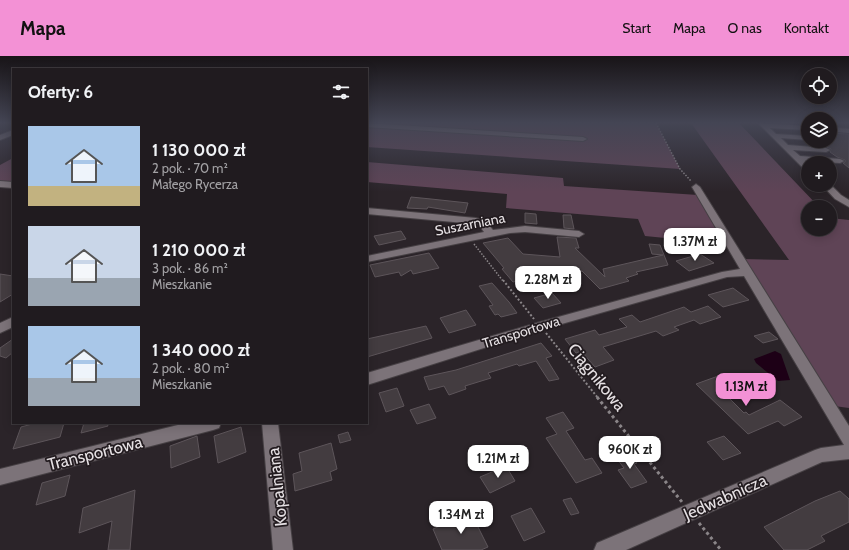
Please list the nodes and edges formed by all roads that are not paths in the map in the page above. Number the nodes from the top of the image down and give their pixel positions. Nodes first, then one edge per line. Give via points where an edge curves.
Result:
1 (786, 147) joint
2 (826, 150) dead end
3 (798, 158) junction
4 (801, 161) edge
5 (840, 161) dead end
6 (0, 184) edge
7 (12, 185) edge
8 (696, 187) road end
9 (833, 192) edge
10 (849, 204) edge
11 (368, 211) edge
12 (491, 234) junction
13 (579, 234) dead end
14 (368, 259) edge
15 (747, 272) junction
16 (12, 321) edge
17 (0, 329) edge
18 (368, 379) edge
19 (209, 424) edge
20 (270, 424) edge
21 (849, 440) edge
22 (849, 452) edge
23 (0, 477) edge
24 (283, 550) edge
25 (604, 550) edge

1 - 2 street
1 - 3 street
3 - 4 street
3 - 5 street
6 - 7 street
8 - 15 street
9 - 10 street
11 - 12 street via 476,221 482,223
12 - 13 street, Suszarniana via 525,229
12 - 14 street, Suszarniana
15 - 18 street, Transportowa via 726,274 540,326
15 - 21 street
16 - 17 street
19 - 23 street, Transportowa
20 - 24 street, Kopalniana
22 - 25 street, Jedwabnicza via 821,455

